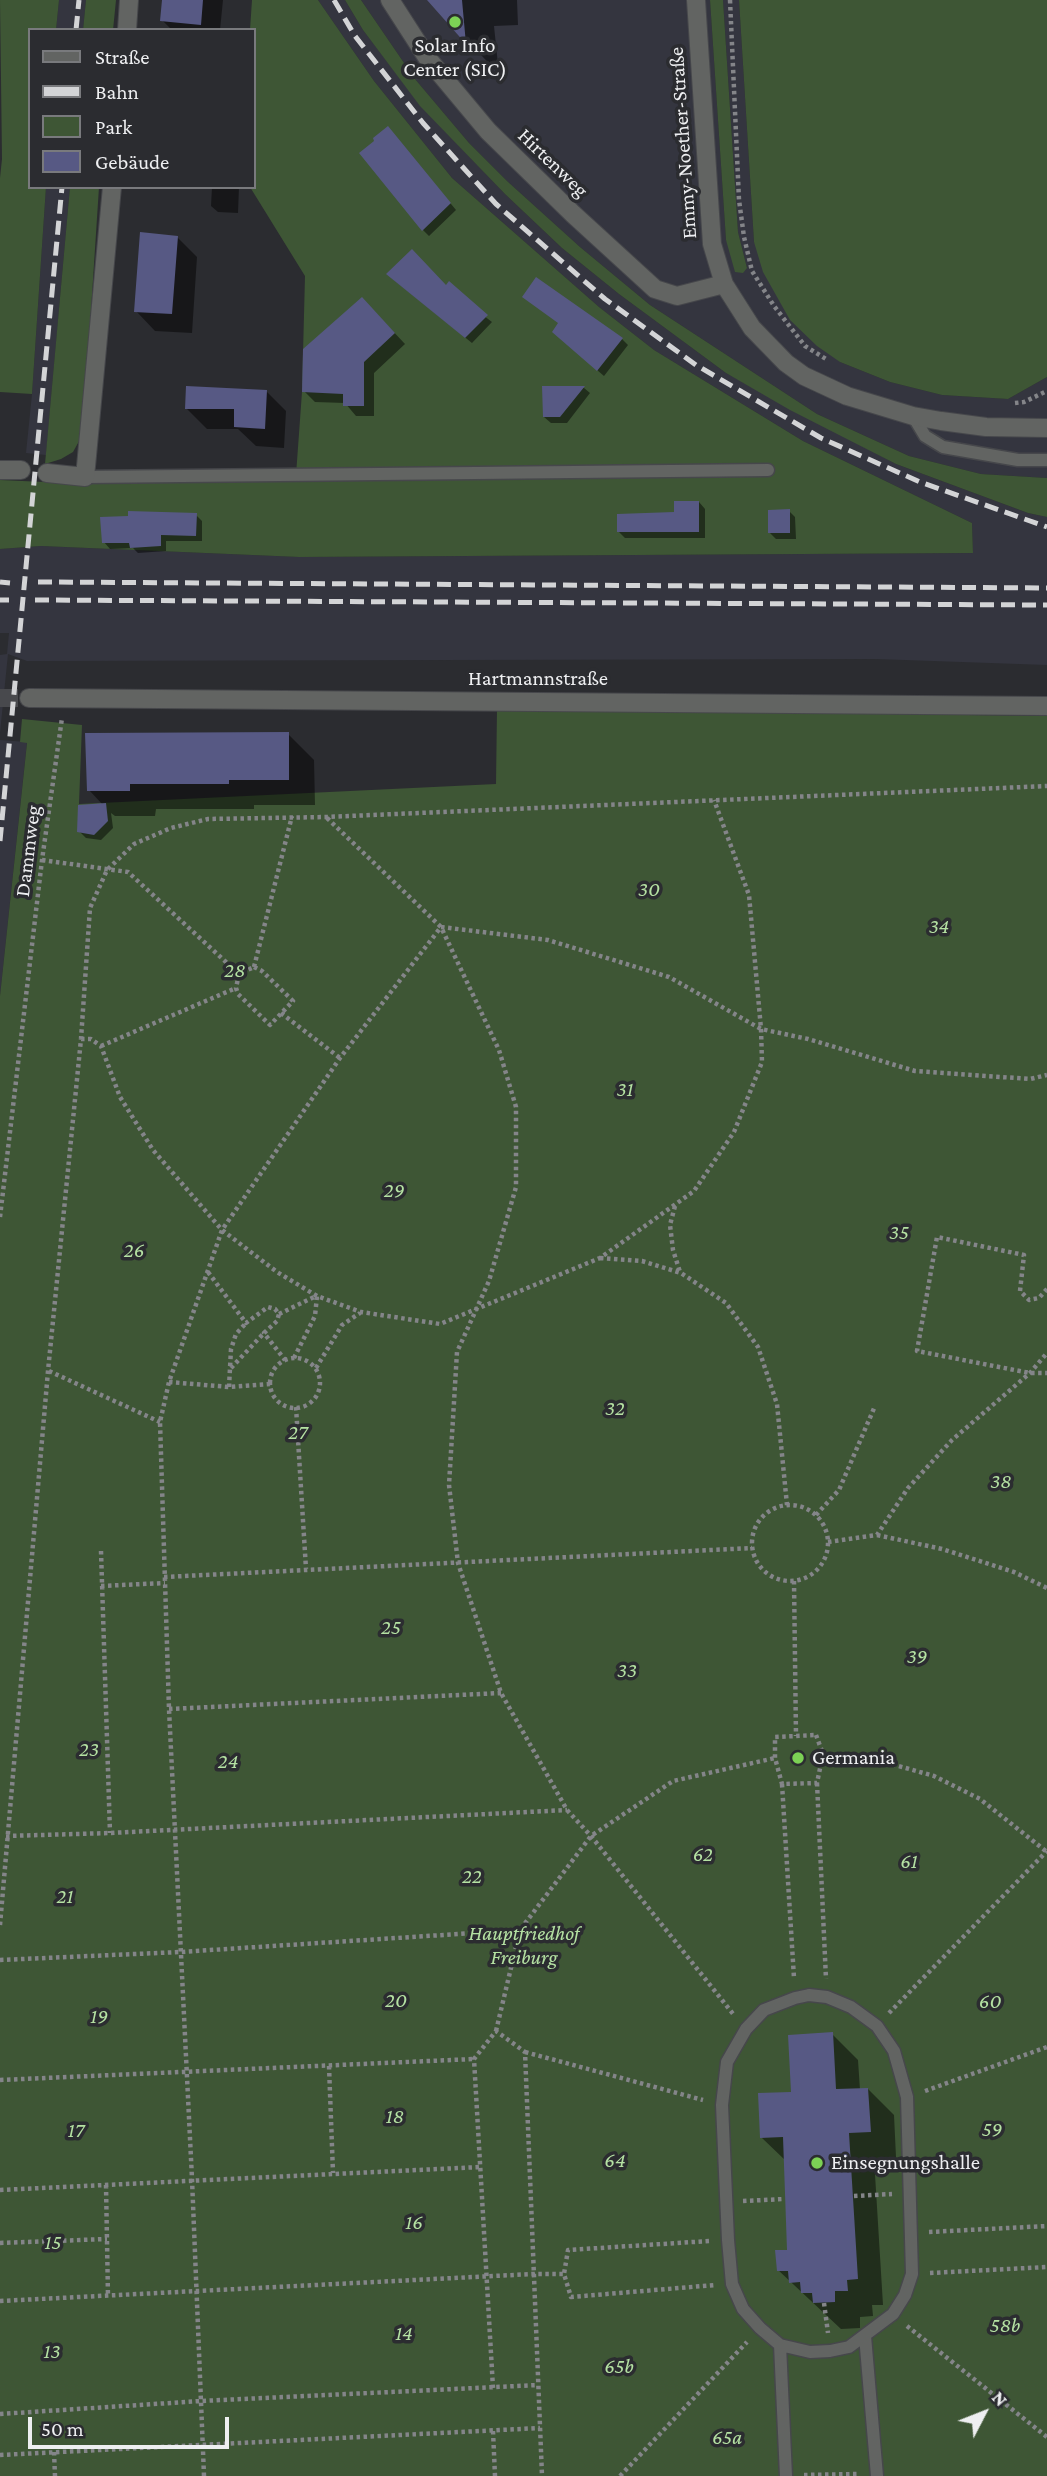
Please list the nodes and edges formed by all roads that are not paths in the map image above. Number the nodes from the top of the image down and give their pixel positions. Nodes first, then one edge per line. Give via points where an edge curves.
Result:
1 (129, 0) edge
2 (390, 0) edge
3 (696, 0) edge
4 (127, 28) edge
5 (112, 189) edge
6 (724, 284) junction
7 (913, 416) junction
8 (1047, 428) edge
9 (1047, 460) edge
10 (0, 470) edge
11 (21, 470) dead end
12 (768, 470) dead end
13 (47, 473) dead end
14 (85, 477) junction
15 (29, 698) tunnel mouth
16 (1047, 706) edge
17 (865, 2336) junction
18 (780, 2345) junction
19 (876, 2475) edge
20 (786, 2476) edge

1 - 4 street
2 - 6 street, Hirtenweg via 428,59 488,131 655,289 677,296
3 - 6 street, Emmy-Noether-Straße via 709,215
5 - 14 street
6 - 7 street, Emmy-Noether-Straße via 752,328 804,376 847,396
7 - 8 street, Emmy-Noether-Straße via 986,427
7 - 9 lane via 925,436 943,447 1017,460
10 - 11 street
12 - 14 lane
13 - 14 street
15 - 16 street, Hartmannstraße
17 - 18 lane via 849,2347 830,2351
17 - 18 lane via 893,2314 912,2274 908,2097 894,2051 877,2026 851,2007 809,1995 764,2010 746,2029 727,2062 722,2105 732,2284 743,2309
17 - 19 lane
18 - 20 lane

